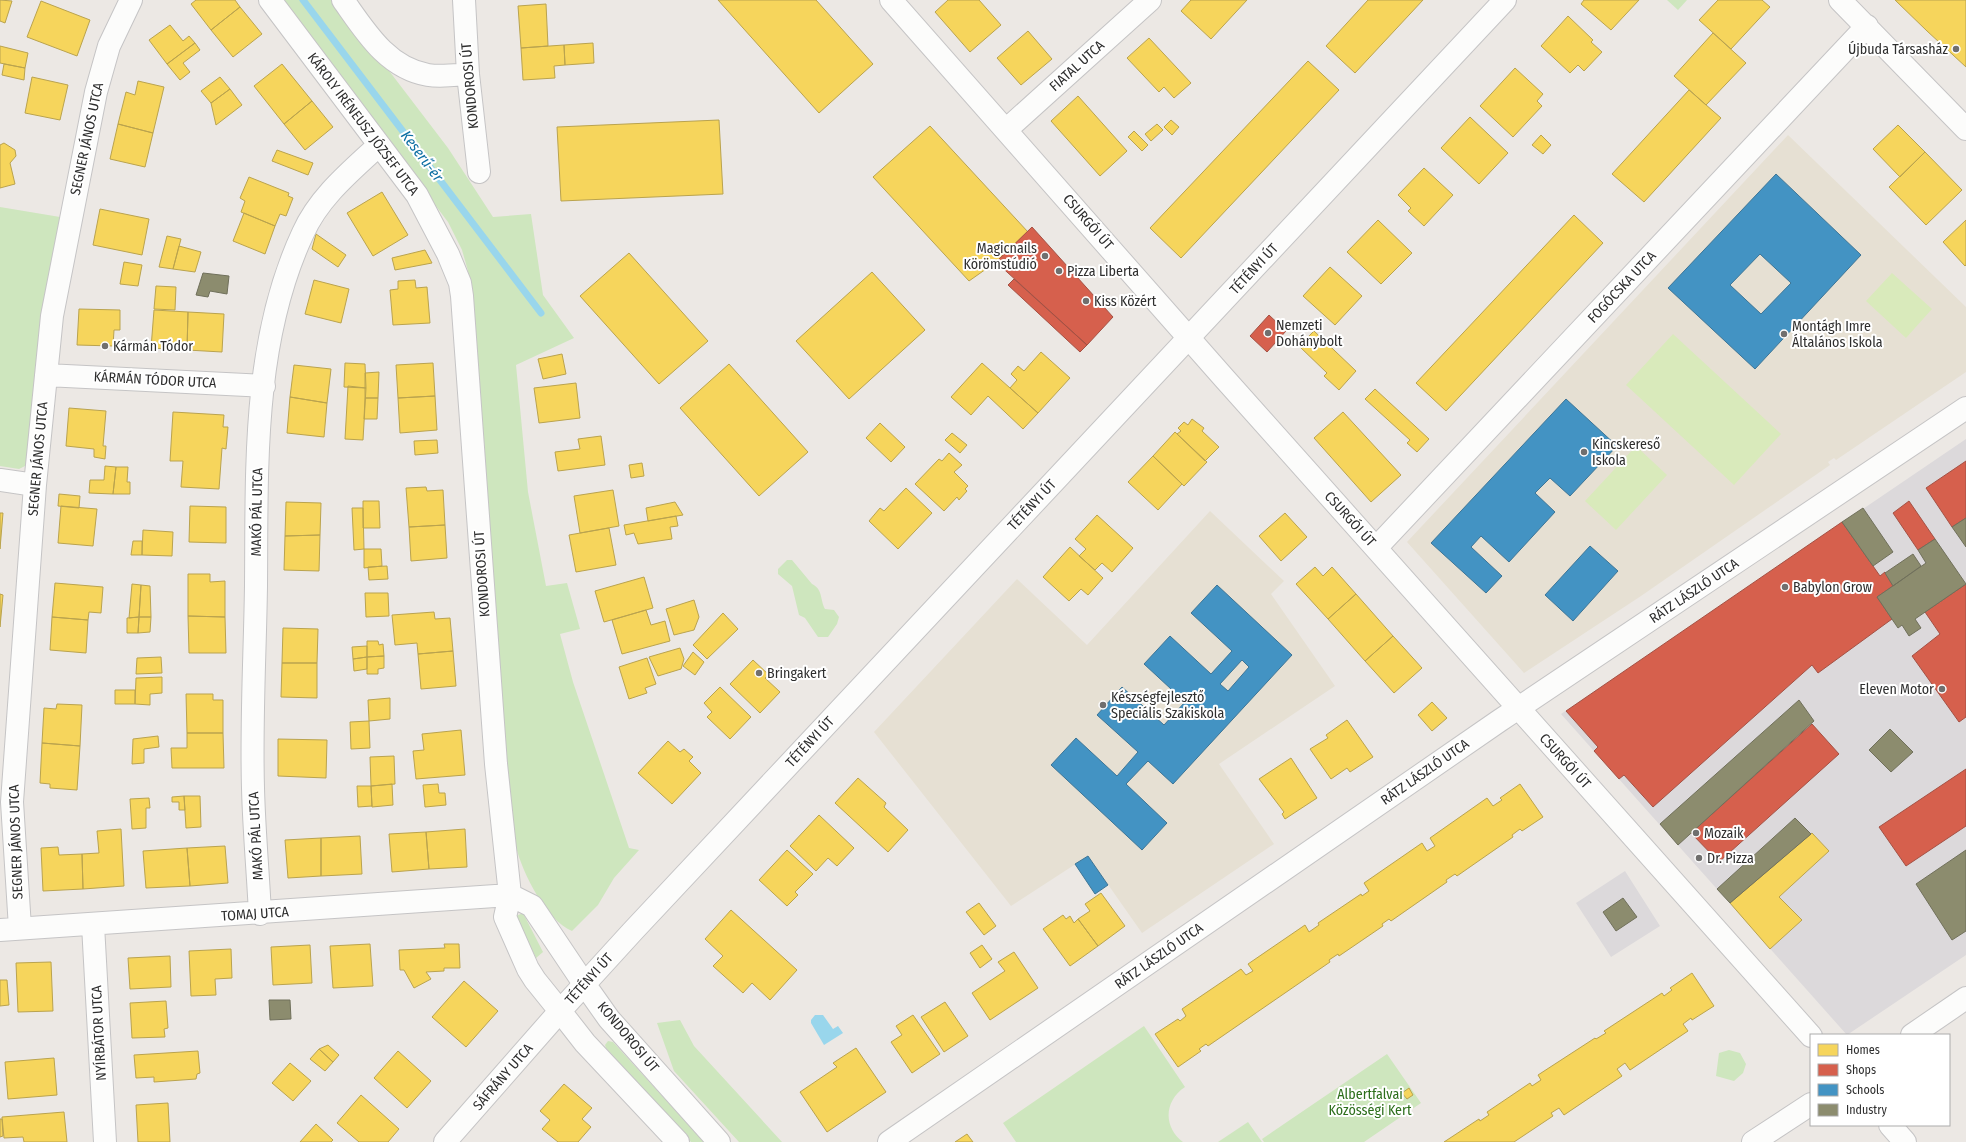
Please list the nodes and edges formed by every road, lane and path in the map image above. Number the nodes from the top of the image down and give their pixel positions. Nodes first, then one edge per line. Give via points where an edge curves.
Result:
1 (131, 0) edge
2 (270, 0) edge
3 (343, 0) edge
4 (464, 0) edge
5 (892, 0) edge
6 (1505, 0) edge
7 (1840, 0) edge
8 (1148, 1) edge
9 (1867, 26) junction
10 (468, 74) junction
11 (1966, 129) edge
12 (1006, 130) junction
13 (379, 145) junction
14 (479, 172) dead end
15 (448, 254) joint
16 (1190, 338) junction
17 (46, 374) junction
18 (264, 386) junction
19 (1966, 408) edge
20 (0, 480) edge
21 (35, 485) junction
22 (1376, 548) junction
23 (1518, 708) junction
24 (510, 895) junction
25 (260, 914) junction
26 (93, 925) junction
27 (10, 929) edge
28 (585, 984) junction
29 (1966, 998) edge
30 (560, 1011) junction
31 (1913, 1034) edge
32 (1810, 1035) edge
33 (1810, 1105) edge
34 (1891, 1126) edge
35 (105, 1142) edge
36 (445, 1142) edge
37 (678, 1142) edge
38 (719, 1142) edge
39 (889, 1142) edge
40 (1753, 1142) edge
41 (1905, 1142) edge

1 - 17 street, SEGNER JÁNOS UTCA via 109,46 96,92 52,316
2 - 13 street, KÁROLY IRÉNEUSZ JÓZSEF UTCA
3 - 10 street via 374,41 393,60 414,71 429,75
4 - 10 street, KONDOROSI ÚT
5 - 12 street, CSURGÓI ÚT
6 - 16 street, TÉTÉNYI ÚT
7 - 9 street
8 - 12 street, FIATAL UTCA
9 - 11 street
9 - 22 street, FOGÓCSKA UTCA
10 - 14 street, KONDOROSI ÚT
12 - 16 street, CSURGÓI ÚT
13 - 15 street, KÁROLY IRÉNEUSZ JÓZSEF UTCA via 417,195
13 - 18 street, MAKÓ PÁL UTCA via 340,181 320,205 304,231 287,271 272,323
15 - 24 street, KONDOROSI ÚT via 460,283 462,296 496,764
16 - 22 street, CSURGÓI ÚT
16 - 28 street, TÉTÉNYI ÚT
17 - 18 street, KÁRMÁN TÓDOR UTCA
17 - 21 street, SEGNER JÁNOS UTCA
18 - 25 street, MAKÓ PÁL UTCA via 257,453 253,788
19 - 23 street, RÁTZ LÁSZLÓ UTCA
20 - 21 street
21 - 27 street, SEGNER JÁNOS UTCA via 12,802
22 - 23 street, CSURGÓI ÚT
23 - 32 street, CSURGÓI ÚT
23 - 39 street, RÁTZ LÁSZLÓ UTCA
24 - 25 street, TOMAJ UTCA
24 - 28 street, KONDOROSI ÚT via 532,906
24 - 30 street, KONDOROSI ÚT via 505,917 531,975
25 - 26 street, TOMAJ UTCA
26 - 27 street, TOMAJ UTCA
26 - 35 street, NYÍRBÁTOR UTCA
28 - 30 street, TÉTÉNYI ÚT
28 - 38 street, KONDOROSI ÚT via 609,1019
29 - 31 street
30 - 36 street, SÁFRÁNY UTCA
30 - 37 street, KONDOROSI ÚT via 585,1043
33 - 40 street
34 - 41 street

